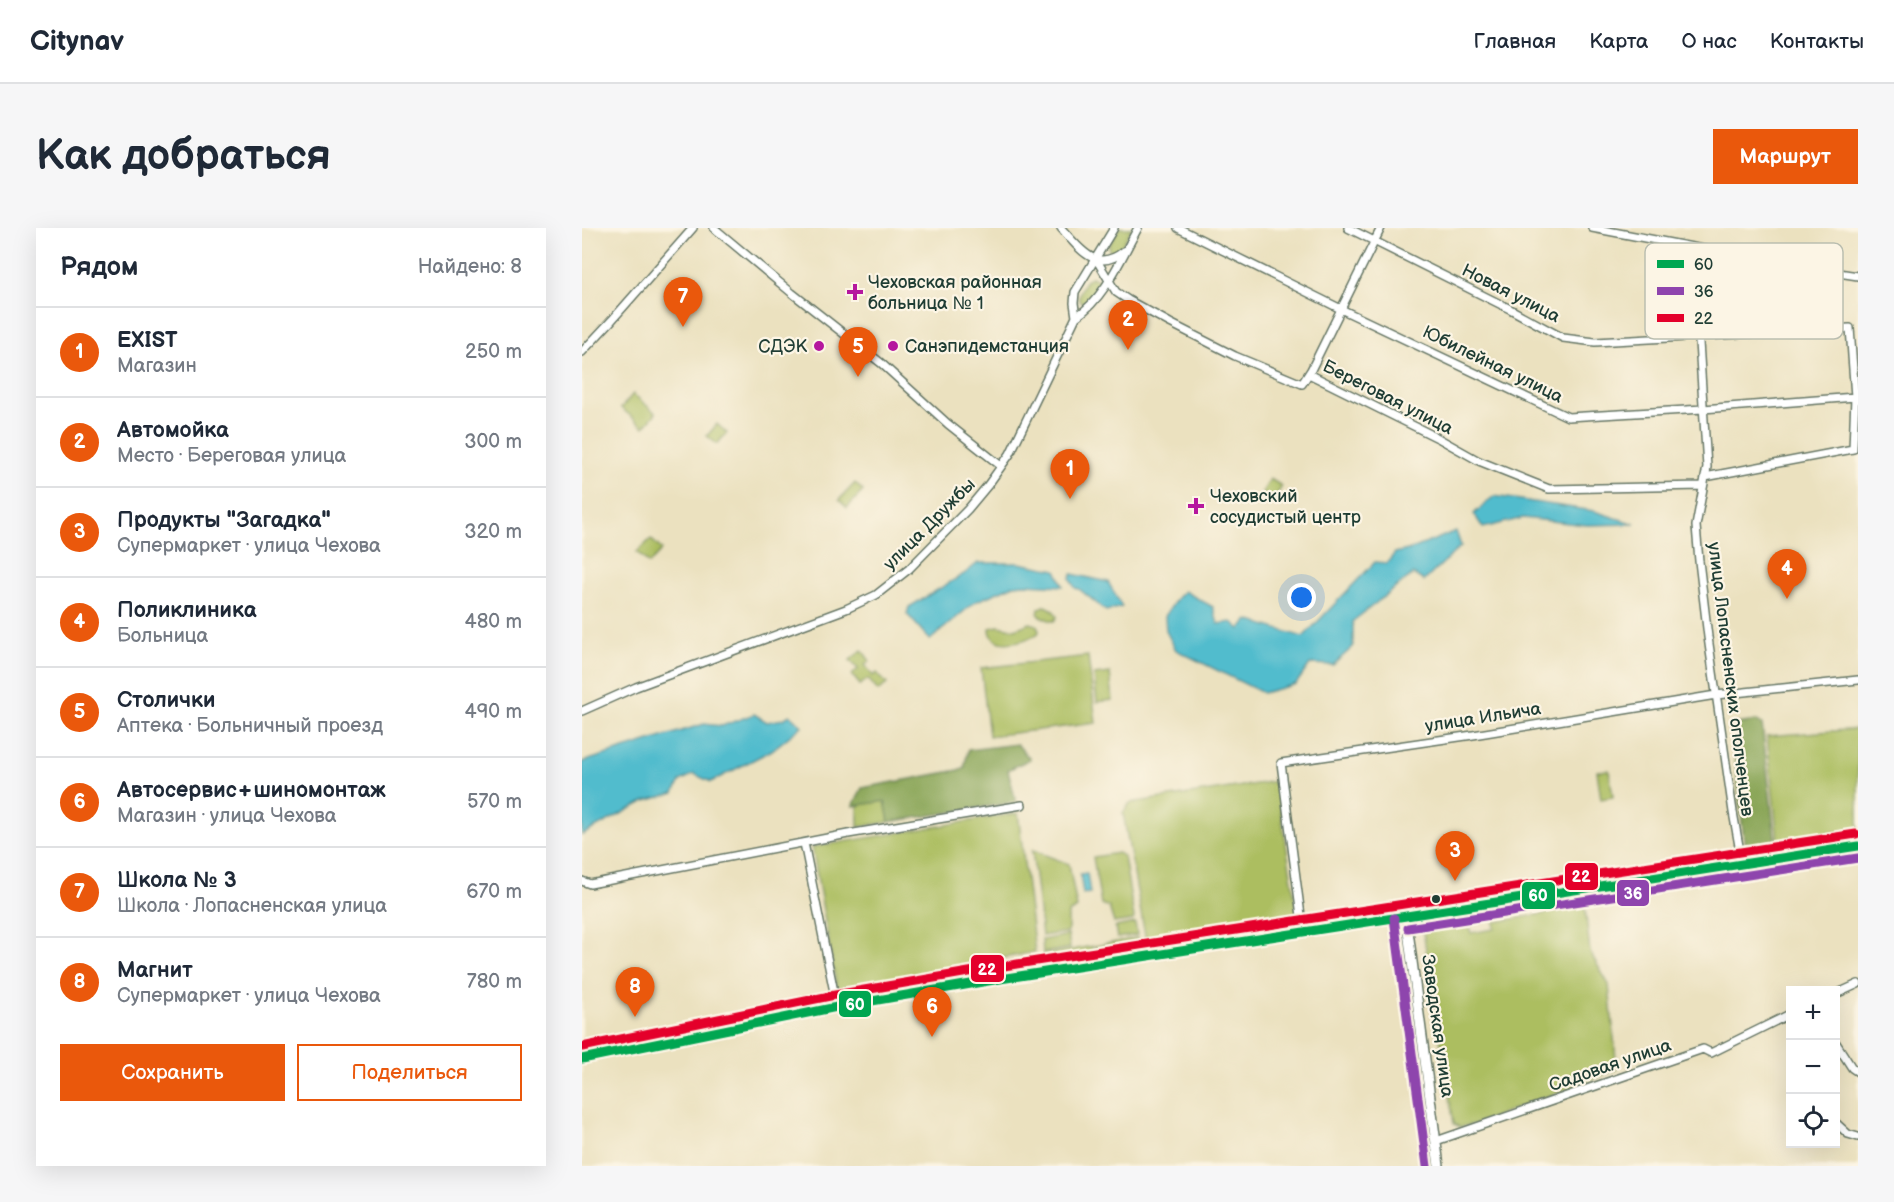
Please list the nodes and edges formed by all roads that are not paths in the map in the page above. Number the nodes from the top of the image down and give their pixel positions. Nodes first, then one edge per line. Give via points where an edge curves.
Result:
1 (693, 228) edge
2 (714, 228) edge
3 (1061, 228) edge
4 (1114, 228) edge
5 (1138, 228) edge
6 (1178, 228) edge
7 (1348, 228) edge
8 (1380, 228) edge
9 (1592, 228) edge
10 (1631, 232) edge
11 (1375, 241) junction
12 (1106, 242) junction
13 (1674, 243) edge
14 (1123, 252) junction
15 (1096, 260) junction
16 (1843, 274) edge
17 (1858, 276) edge
18 (1108, 281) junction
19 (1342, 309) junction
20 (1076, 317) junction
21 (1843, 328) edge
22 (1656, 339) edge
23 (1697, 339) edge
24 (582, 352) edge
25 (1309, 374) junction
26 (1855, 397) junction
27 (1703, 409) junction
28 (1001, 466) junction
29 (1705, 477) junction
30 (1703, 486) junction
31 (1858, 680) edge
32 (1716, 695) junction
33 (582, 711) edge
34 (1022, 805) dead end
35 (804, 843) junction
36 (1858, 846) edge
37 (1742, 863) junction
38 (582, 881) edge
39 (1406, 916) junction
40 (1303, 931) junction
41 (1858, 984) edge
42 (1840, 992) edge
43 (837, 1007) junction
44 (1786, 1016) edge
45 (1840, 1049) edge
46 (582, 1059) edge
47 (1858, 1072) edge
48 (1840, 1127) edge
49 (1858, 1137) edge
50 (1436, 1141) junction
51 (1439, 1166) edge

1 - 24 street
2 - 28 street
3 - 15 street via 1086,255
4 - 12 street, улица Дружбы
5 - 14 street, улица Дружбы
6 - 19 street, Юбилейная улица
7 - 11 street, Новая улица
8 - 11 street
9 - 10 street
10 - 13 street
11 - 19 street
11 - 22 street, Новая улица via 1563,338 1595,342
12 - 14 street via 1110,255
12 - 15 street, улица Дружбы
14 - 15 street
14 - 18 street, улица Дружбы
15 - 18 street, Береговая улица
15 - 20 street, улица Дружбы via 1075,292
16 - 17 street
18 - 20 street, улица Дружбы via 1090,308
18 - 25 street, Береговая улица via 1128,300 1235,356 1302,384
19 - 25 street
19 - 27 street, Юбилейная улица via 1568,417
20 - 28 street, улица Дружбы
21 - 26 street, Новая улица via 1850,328
23 - 27 street, улица Лопасненских ополченцев
25 - 30 street, Береговая улица via 1479,461 1549,489
26 - 27 street, Юбилейная улица
26 - 29 street via 1853,449
27 - 29 street, улица Лопасненских ополченцев
28 - 33 street, улица Дружбы via 969,509 909,569 876,595
29 - 30 street, улица Лопасненских ополченцев
30 - 32 street, улица Лопасненских ополченцев via 1696,526
31 - 32 street, улица Ильича
32 - 37 street, улица Лопасненских ополченцев
32 - 40 street, улица Ильича via 1281,763
34 - 35 street
35 - 38 street via 590,884
35 - 43 street
36 - 37 street
37 - 39 street
39 - 40 main road
39 - 50 main road, Заводская улица
40 - 43 main road
41 - 42 street
43 - 46 main road
44 - 50 street, Садовая улица via 1711,1053 1703,1050
45 - 47 street
48 - 49 street
50 - 51 main road, Заводская улица

